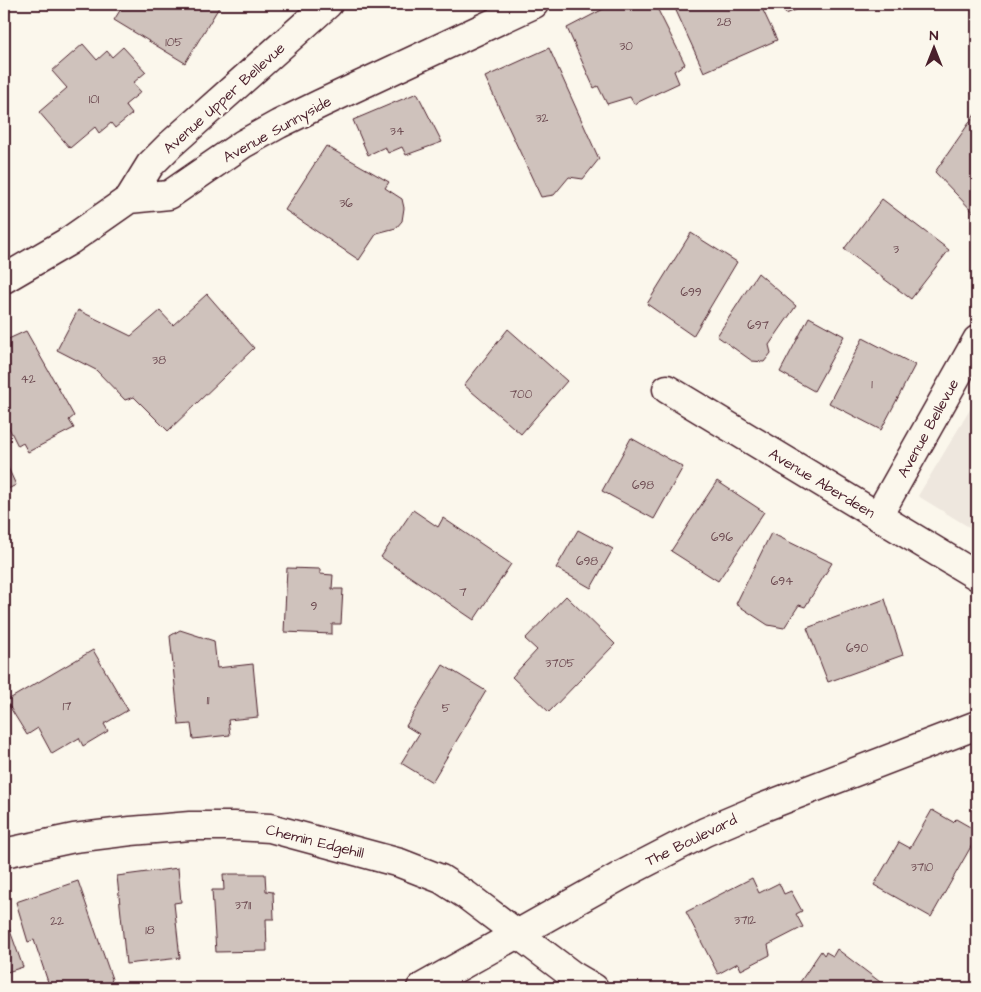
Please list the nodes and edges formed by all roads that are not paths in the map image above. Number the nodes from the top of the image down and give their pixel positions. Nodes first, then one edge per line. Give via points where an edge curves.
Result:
1 (328, 4) edge
2 (534, 4) edge
3 (129, 199) junction
4 (4, 279) edge
5 (977, 340) edge
6 (667, 389) dead end
7 (878, 516) junction
8 (977, 576) edge
9 (977, 725) edge
10 (4, 853) edge
11 (518, 933) junction
12 (421, 988) edge
13 (594, 988) edge

1 - 3 street, Avenue Upper Bellevue via 170,145 150,165
2 - 3 street, Avenue Sunnyside via 279,124 243,144 169,195
3 - 4 street, Avenue Sunnyside via 70,241
5 - 7 street, Avenue Bellevue
6 - 7 street, Avenue Aberdeen
7 - 8 street, Avenue Aberdeen
9 - 11 street, The Boulevard via 712,829
10 - 11 street, Chemin Edgehill via 74,838 131,831 190,826 270,828 429,874 451,885
11 - 12 street, The Boulevard
11 - 13 street, Chemin Edgehill

